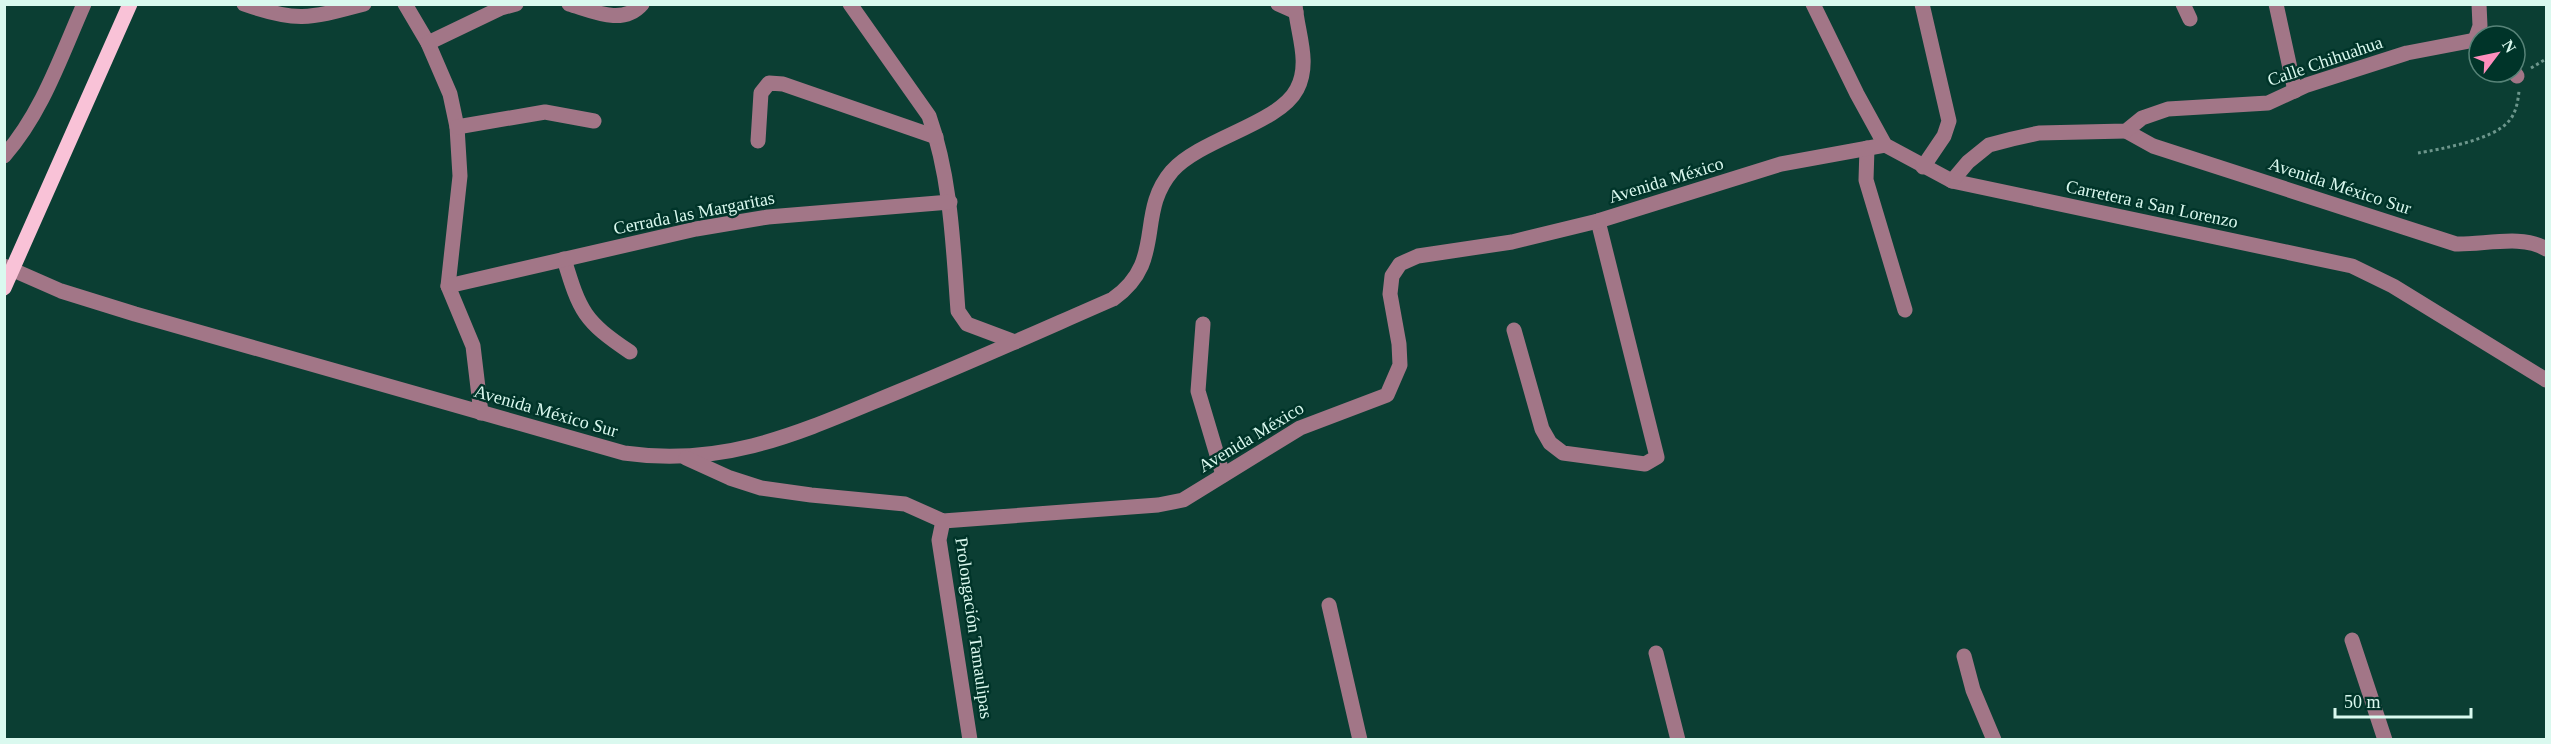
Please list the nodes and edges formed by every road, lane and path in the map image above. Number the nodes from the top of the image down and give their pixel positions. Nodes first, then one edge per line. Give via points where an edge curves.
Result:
1 (84, 4) edge
2 (130, 4) edge
3 (244, 4) edge
4 (364, 4) edge
5 (405, 4) edge
6 (516, 4) edge
7 (569, 4) edge
8 (642, 4) edge
9 (850, 4) edge
10 (1278, 4) edge
11 (1813, 4) edge
12 (1922, 4) edge
13 (2183, 4) edge
14 (2276, 4) edge
15 (2479, 4) edge
16 (1296, 8) edge
17 (2190, 19) dead end
18 (2480, 24) edge
19 (428, 43) junction
20 (2467, 43) edge
21 (2518, 84) edge
22 (2295, 91) junction
23 (594, 121) dead end
24 (457, 127) junction
25 (2126, 131) junction
26 (936, 136) junction
27 (758, 141) dead end
28 (1886, 145) junction
29 (1867, 148) junction
30 (2418, 153) dead end
31 (4, 156) edge
32 (1923, 167) junction
33 (1952, 181) junction
34 (950, 202) junction
35 (1598, 221) junction
36 (2547, 249) edge
37 (564, 259) junction
38 (4, 266) edge
39 (448, 286) junction
40 (4, 288) edge
41 (1905, 310) dead end
42 (1203, 324) dead end
43 (1514, 330) dead end
44 (1015, 342) junction
45 (630, 352) dead end
46 (2547, 380) edge
47 (481, 413) junction
48 (686, 458) junction
49 (1223, 475) junction
50 (943, 521) junction
51 (1329, 605) dead end
52 (2352, 640) dead end
53 (1656, 653) dead end
54 (1964, 656) dead end
55 (970, 740) edge
56 (1360, 740) edge
57 (1678, 740) edge
58 (1994, 740) edge
59 (2385, 740) edge

1 - 31 street via 40,102
2 - 40 main road
3 - 4 street via 288,17 308,18
5 - 19 street
6 - 19 street
7 - 8 street via 618,17 636,11
9 - 26 street via 929,116
10 - 16 street
11 - 28 street, Carretera a San Lorenzo
12 - 32 street via 1949,121 1944,136
13 - 17 street
14 - 22 street
15 - 18 street
16 - 44 street via 1304,69 1289,100 1194,152 1173,170 1157,198 1144,263 1129,288 1113,299
19 - 24 street via 450,94
20 - 22 street, Calle Chihuahua via 2408,53
21 - 30 path via 2516,110 2508,123 2461,145
22 - 25 street, Calle Chihuahua via 2268,103 2168,110 2142,118
23 - 24 street via 545,112
24 - 39 street via 460,176
25 - 33 street via 2039,133 2000,142 1968,162
25 - 36 street, Avenida México Sur via 2153,146 2456,244 2521,240
26 - 27 street via 783,84 769,83 761,93
26 - 34 street
28 - 29 street, Avenida México
28 - 32 street, Carretera a San Lorenzo
29 - 35 street, Avenida México via 1781,164
29 - 41 street via 1866,180
32 - 33 street, Carretera a San Lorenzo
33 - 46 street, Carretera a San Lorenzo via 2352,266 2393,286
34 - 37 street, Cerrada las Margaritas via 768,217
34 - 44 street via 958,311 967,324
35 - 43 street via 1657,457 1645,464 1563,453 1550,443 1542,429
35 - 49 street, Avenida México via 1512,242 1418,256 1400,264 1392,276 1390,294 1400,365 1387,395 1300,428
37 - 39 street, Cerrada las Margaritas
37 - 45 street via 585,314 598,330
38 - 47 street, Avenida México Sur via 61,291
39 - 47 street via 473,346
42 - 49 street via 1198,391
44 - 48 street, Avenida México Sur via 771,442
47 - 48 street, Avenida México Sur via 624,453
48 - 50 street, Avenida México via 761,488 905,504
49 - 50 street, Avenida México via 1183,500 1158,505
50 - 55 street, Prolongación Tamaulipas via 939,540
51 - 56 street
52 - 59 street
53 - 57 street
54 - 58 street

